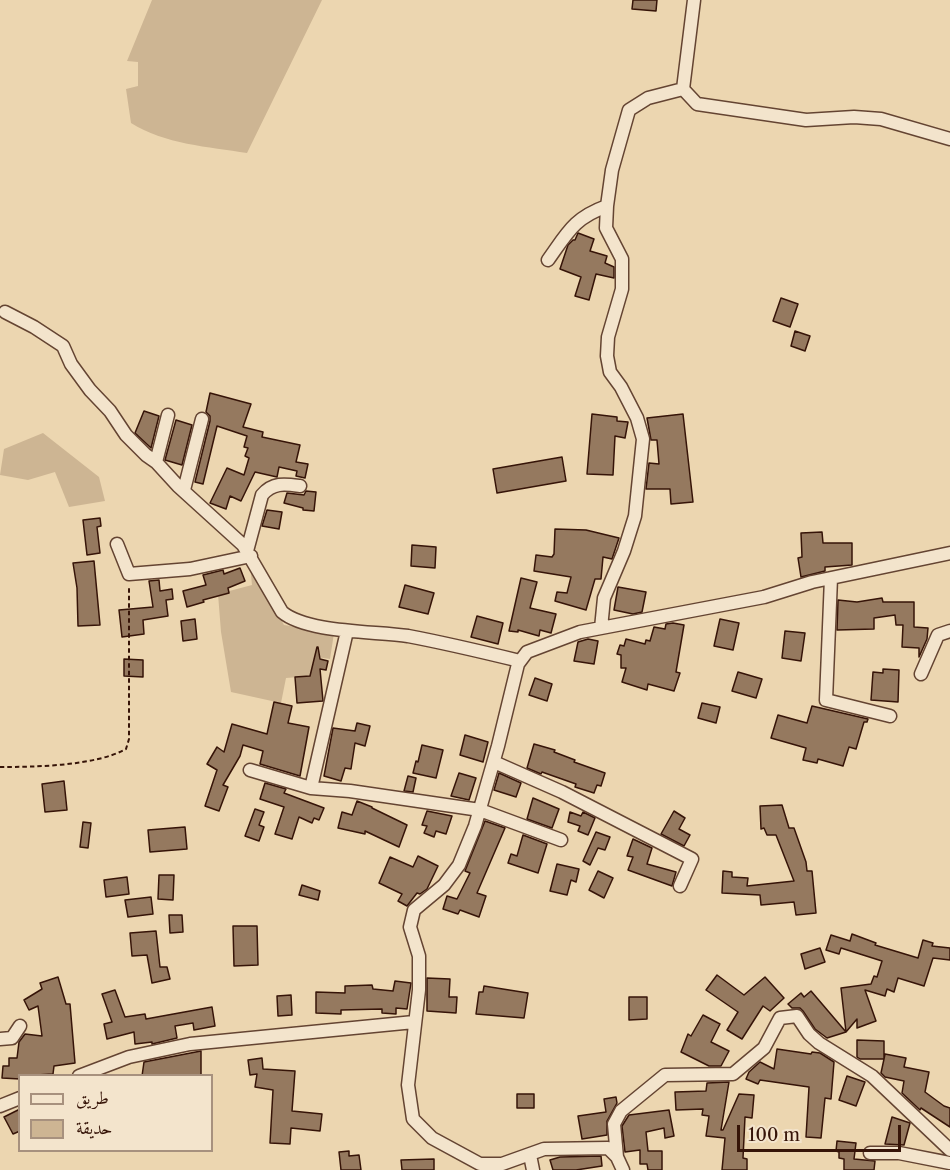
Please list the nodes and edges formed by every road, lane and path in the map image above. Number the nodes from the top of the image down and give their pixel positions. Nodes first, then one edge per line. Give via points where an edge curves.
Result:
1 (694, 0) edge
2 (683, 89) junction
3 (950, 139) edge
4 (607, 206) junction
5 (548, 260) dead end
6 (5, 312) dead end
7 (168, 415) dead end
8 (202, 419) dead end
9 (156, 462) junction
10 (300, 486) dead end
11 (184, 490) junction
12 (117, 544) dead end
13 (950, 553) edge
14 (249, 554) junction
15 (129, 574) junction
16 (831, 578) junction
17 (601, 628) junction
18 (347, 631) junction
19 (950, 631) edge
20 (520, 661) junction
21 (921, 674) dead end
22 (890, 716) dead end
23 (494, 762) junction
24 (0, 767) edge
25 (250, 770) dead end
26 (311, 788) junction
27 (480, 810) junction
28 (561, 840) dead end
29 (680, 886) dead end
30 (414, 1022) junction
31 (20, 1026) dead end
32 (0, 1039) edge
33 (84, 1074) edge
34 (18, 1099) edge
35 (0, 1106) edge
36 (950, 1150) edge
37 (870, 1153) dead end
38 (530, 1155) junction
39 (617, 1157) junction
40 (950, 1163) edge
41 (502, 1167) edge
42 (533, 1170) edge
43 (623, 1170) edge

1 - 2 street
2 - 3 street via 698,104 806,120 881,119
2 - 4 street via 648,98 629,110 612,170
4 - 5 street via 589,212 572,226
4 - 17 street via 606,228 622,259 622,289 608,337 607,356 610,372 637,418 643,439 635,516 603,598
6 - 9 street via 63,346 90,390 126,435
7 - 9 street
8 - 11 street
9 - 11 street
10 - 14 street via 278,484 262,495
11 - 14 street
12 - 15 street
13 - 16 street
14 - 15 street via 190,569
14 - 18 street via 282,612 291,620
15 - 24 path via 126,749 115,755 46,767
16 - 17 street via 764,597
16 - 22 street via 826,700
17 - 20 street via 527,652
18 - 20 street via 406,636
18 - 26 street
19 - 21 street via 938,635
20 - 23 street
23 - 27 street
23 - 29 street via 692,859
25 - 26 street
26 - 27 street
27 - 28 street
27 - 30 street via 459,865 444,885 414,910 410,927 419,956 419,990
30 - 33 street via 190,1044 129,1057
30 - 41 street via 408,1085 413,1119 432,1138 480,1164
31 - 32 street via 12,1038
34 - 35 street
36 - 39 street via 872,1076 819,1043 797,1016 780,1018 764,1048 733,1074 665,1075 621,1111 614,1124
37 - 40 street via 899,1153
38 - 39 street via 544,1149 608,1148
38 - 41 street
38 - 42 street
39 - 43 street

